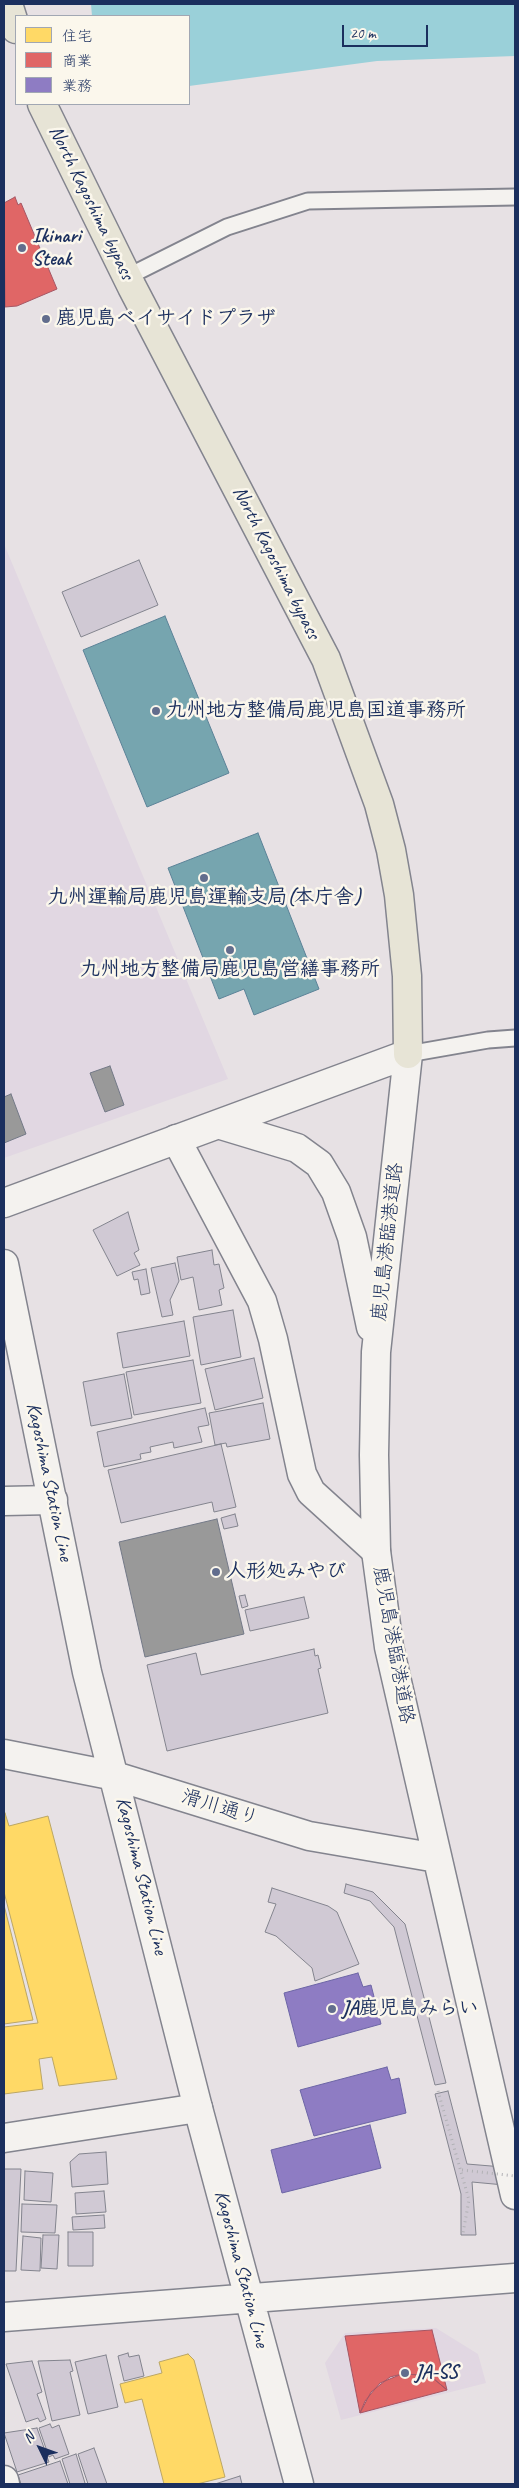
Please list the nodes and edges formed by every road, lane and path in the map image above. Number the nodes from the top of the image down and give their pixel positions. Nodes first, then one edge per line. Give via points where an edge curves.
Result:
1 (8, 4) edge
2 (15, 26) edge
3 (42, 105) edge
4 (515, 197) edge
5 (127, 277) junction
6 (515, 1038) edge
7 (408, 1054) junction
8 (221, 1125) junction
9 (176, 1139) junction
10 (4, 1203) edge
11 (4, 1264) edge
12 (376, 1352) junction
13 (53, 1500) junction
14 (4, 1501) edge
15 (376, 1551) junction
16 (4, 1754) edge
17 (116, 1776) junction
18 (437, 1858) junction
19 (438, 2091) dead end
20 (198, 2108) junction
21 (4, 2138) edge
22 (462, 2170) junction
23 (515, 2176) edge
24 (515, 2195) edge
25 (463, 2234) dead end
26 (515, 2278) edge
27 (248, 2298) junction
28 (4, 2317) edge
29 (4, 2480) edge
30 (5, 2484) edge
31 (299, 2484) edge

1 - 2 highway
3 - 5 highway, North Kagoshima bypass
4 - 5 lane via 308,201 226,227
5 - 7 highway, North Kagoshima bypass via 322,651 353,730 379,804 399,895 407,976
6 - 7 lane
7 - 8 street
7 - 12 street, 鹿児島港臨港道路
8 - 9 street
8 - 12 street via 297,1148 319,1164 336,1192 352,1236
9 - 10 street
9 - 15 street via 262,1301 302,1474 311,1492
11 - 13 street, Kagoshima Station Line
12 - 15 street, 鹿児島港臨港道路
13 - 14 street
13 - 17 street, Kagoshima Station Line via 88,1672
15 - 18 street, 鹿児島港臨港道路 via 389,1647
16 - 17 street, 滑川通り
17 - 18 street, 滑川通り via 309,1836
17 - 20 street, Kagoshima Station Line
18 - 24 street, 鹿児島港臨港道路
19 - 22 path
20 - 21 street
20 - 27 street, Kagoshima Station Line
22 - 23 path, bridge
22 - 25 path via 469,2200
26 - 27 street
27 - 28 street
27 - 31 street, Kagoshima Station Line
29 - 30 street

